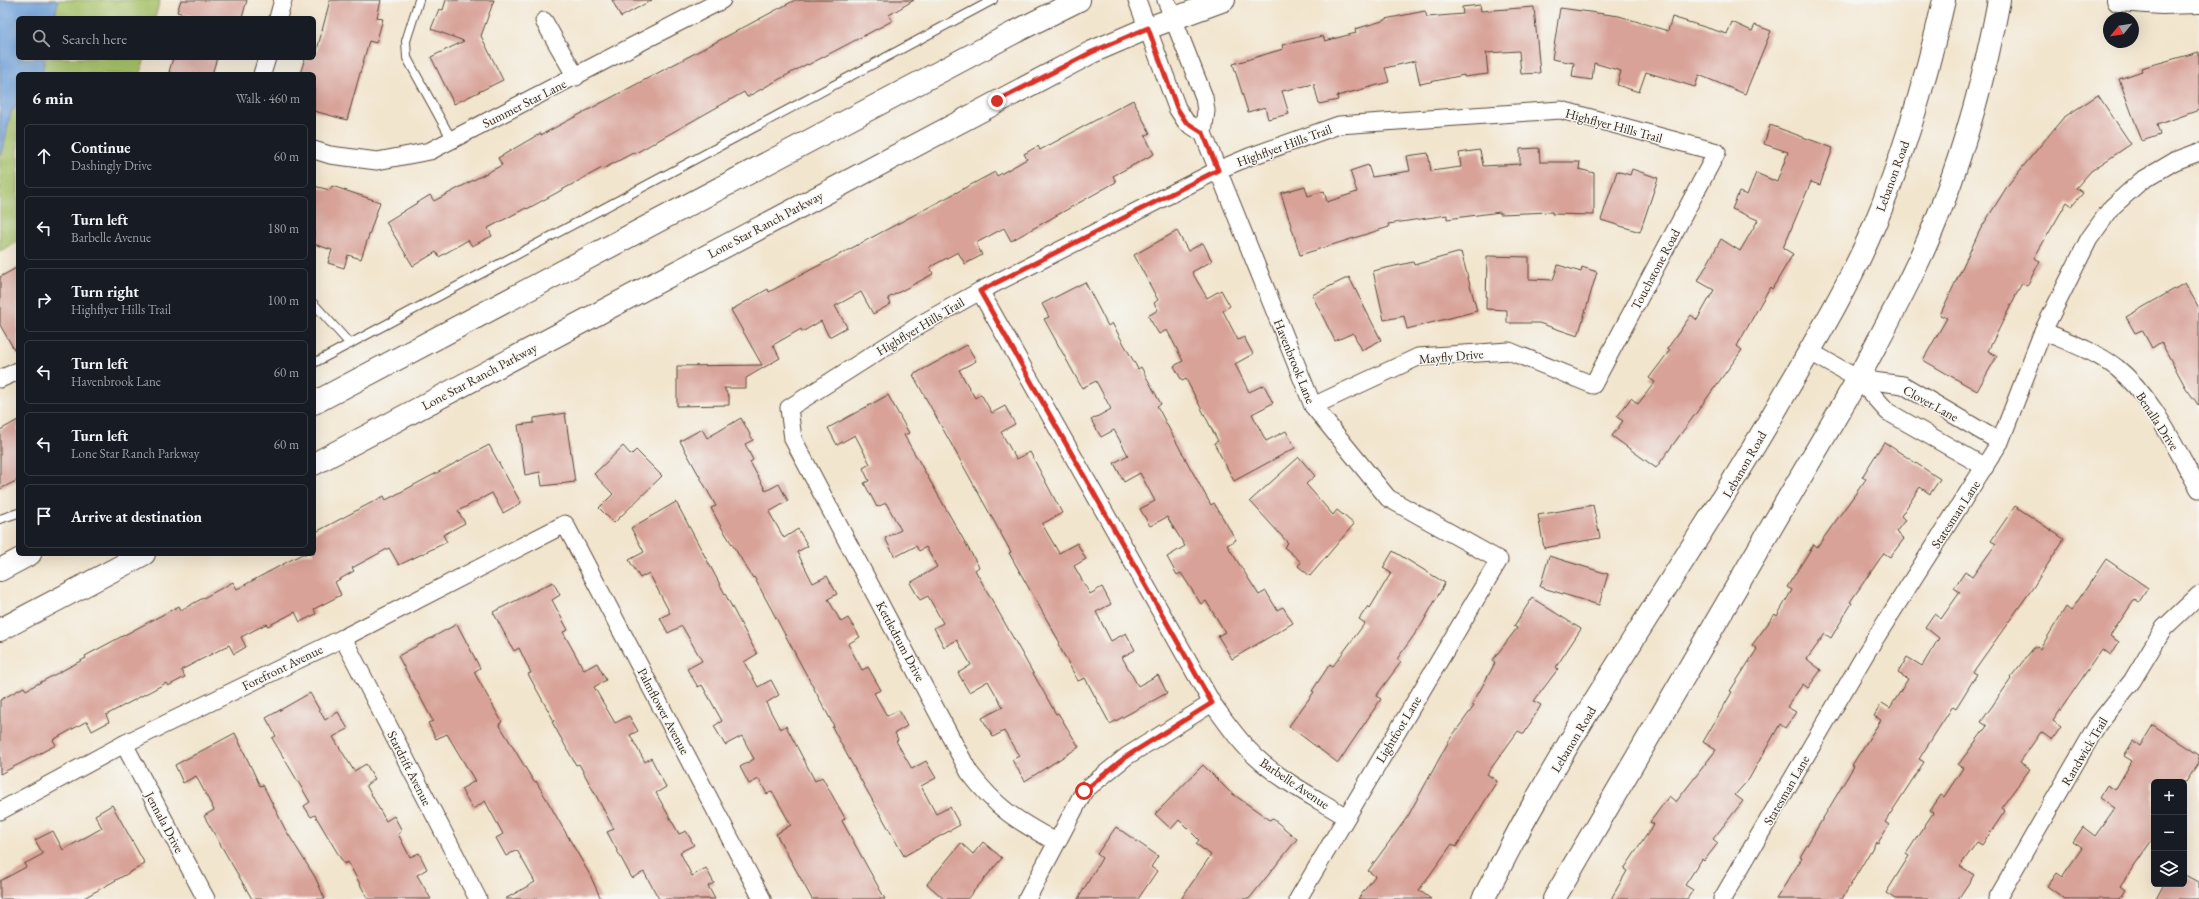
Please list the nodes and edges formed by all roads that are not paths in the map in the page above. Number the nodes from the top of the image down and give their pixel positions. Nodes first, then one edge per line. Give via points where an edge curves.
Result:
1 (283, 0) edge
2 (418, 0) edge
3 (993, 0) edge
4 (1079, 0) edge
5 (1137, 0) edge
6 (1224, 0) edge
7 (1944, 0) edge
8 (1999, 0) edge
9 (2118, 0) edge
10 (716, 2) edge
11 (2199, 2) edge
12 (1169, 10) edge
13 (279, 16) edge
14 (544, 21) dead end
15 (1148, 28) junction
16 (266, 60) edge
17 (263, 72) edge
18 (576, 77) junction
19 (1203, 133) junction
20 (452, 140) junction
21 (316, 151) edge
22 (1717, 152) joint
23 (2199, 152) edge
24 (1218, 170) junction
25 (980, 291) junction
26 (316, 306) edge
27 (2043, 331) junction
28 (350, 344) junction
29 (1809, 351) junction
30 (316, 362) edge
31 (16, 372) edge
32 (0, 379) edge
33 (1858, 379) junction
34 (1593, 385) joint
35 (316, 402) edge
36 (1313, 406) junction
37 (788, 408) joint
38 (2000, 442) junction
39 (316, 463) edge
40 (1985, 466) junction
41 (2199, 489) edge
42 (16, 514) edge
43 (0, 519) edge
44 (565, 524) joint
45 (26, 556) edge
46 (140, 556) edge
47 (1499, 560) joint
48 (0, 570) edge
49 (2199, 595) edge
50 (0, 630) edge
51 (343, 638) junction
52 (1212, 703) junction
53 (124, 744) junction
54 (0, 811) edge
55 (1346, 817) junction
56 (1056, 842) junction
57 (206, 899) edge
58 (478, 899) edge
59 (762, 899) edge
60 (1027, 899) edge
61 (1298, 899) edge
62 (1483, 899) edge
63 (1554, 899) edge
64 (1722, 899) edge
65 (1998, 899) edge

1 - 13 street
2 - 20 lane via 406,41 407,58
3 - 28 lane
4 - 35 main road
5 - 15 street
6 - 12 main road, Lone Star Ranch Parkway
7 - 29 main road, Lebanon Road via 1916,106 1890,187 1870,236
8 - 33 main road via 1993,36 1977,96 1941,208 1896,307
9 - 11 main road
10 - 18 street, Summer Star Lane
12 - 15 main road, Lone Star Ranch Parkway
12 - 19 street, Havenbrook Lane via 1204,97 1206,111
14 - 18 street
15 - 19 street via 1177,108 1186,122
15 - 39 main road, Lone Star Ranch Parkway via 1092,52 990,104
16 - 17 street
18 - 20 street, Summer Star Lane
19 - 24 street, Havenbrook Lane
20 - 21 street, Summer Star Lane via 430,151 377,161
22 - 24 street, Highflyer Hills Trail via 1561,110 1339,125
22 - 34 street, Touchstone Road
23 - 27 street, Statesman Lane via 2157,170 2112,207 2089,239
24 - 25 street, Highflyer Hills Trail
24 - 36 street, Havenbrook Lane
25 - 37 street, Highflyer Hills Trail via 920,324
25 - 52 street, Barbelle Avenue
26 - 28 lane
27 - 38 street, Statesman Lane
27 - 41 street, Benalla Drive via 2094,354 2133,383 2156,413
28 - 30 lane
29 - 33 street, Clover Lane
29 - 62 main road, Lebanon Road via 1733,484 1624,654 1536,800
31 - 32 street
33 - 38 street, Clover Lane via 1903,385
33 - 40 street, Clover Lane via 1888,412
33 - 63 main road
34 - 36 street, Mayfly Drive via 1509,351 1418,356
36 - 47 street, Havenbrook Lane via 1388,498
37 - 56 street, Kettledrum Drive via 793,439 970,772 984,792 1002,810
38 - 40 street, Statesman Lane
40 - 64 street, Statesman Lane via 1866,653
42 - 43 lane
44 - 51 street, Forefront Avenue
44 - 59 street, Palmflower Avenue
45 - 48 main road
46 - 50 main road
47 - 55 street, Lightfoot Lane
49 - 65 street, Randwick Trail via 2164,628 2132,681 2098,724
51 - 53 street, Forefront Avenue
51 - 58 street, Stardrift Avenue
52 - 55 street, Barbelle Avenue via 1256,758
52 - 56 street via 1127,756 1084,791
53 - 54 street, Forefront Avenue
53 - 57 street, Jennala Drive
55 - 61 street, Lightfoot Lane
56 - 60 street

